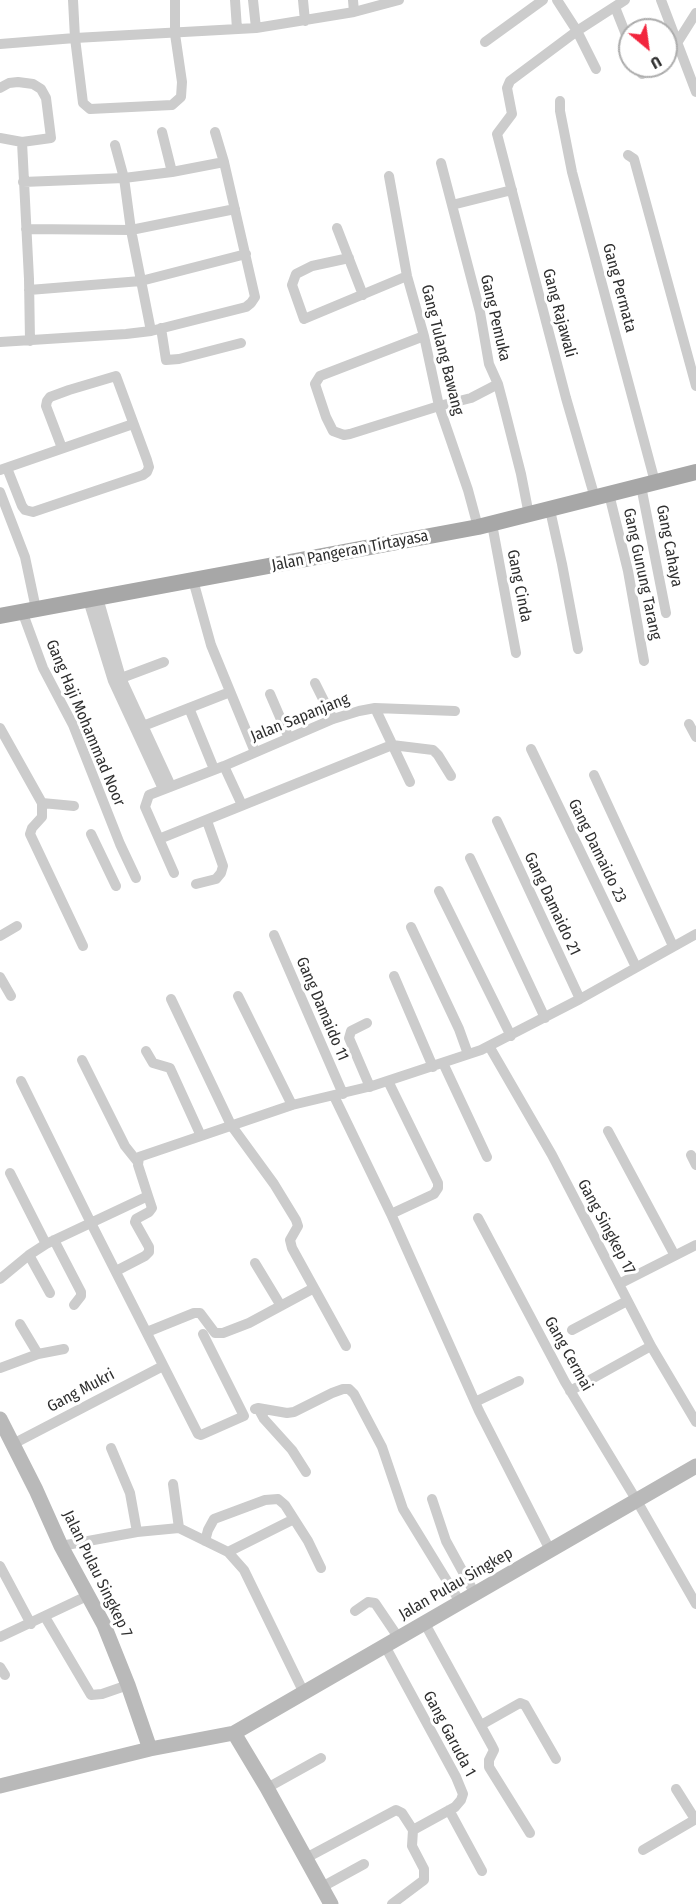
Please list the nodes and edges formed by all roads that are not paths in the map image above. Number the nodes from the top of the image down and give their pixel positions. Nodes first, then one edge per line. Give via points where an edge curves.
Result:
1 (73, 0) edge
2 (175, 0) edge
3 (235, 0) edge
4 (253, 0) edge
5 (303, 0) edge
6 (353, 0) edge
7 (399, 0) edge
8 (543, 0) edge
9 (556, 0) edge
10 (626, 0) edge
11 (661, 0) edge
12 (615, 8) junction
13 (354, 12) junction
14 (696, 13) edge
15 (619, 18) edge
16 (668, 18) edge
17 (305, 21) junction
18 (256, 28) junction
19 (237, 29) junction
20 (577, 31) junction
21 (174, 33) junction
22 (75, 38) junction
23 (678, 41) edge
24 (485, 42) dead end
25 (0, 44) edge
26 (678, 46) edge
27 (596, 69) dead end
28 (0, 87) edge
29 (696, 92) edge
30 (560, 101) dead end
31 (162, 132) dead end
32 (215, 132) dead end
33 (0, 138) edge
34 (22, 142) junction
35 (115, 145) dead end
36 (628, 155) dead end
37 (224, 162) junction
38 (441, 163) dead end
39 (172, 172) junction
40 (389, 176) dead end
41 (124, 178) junction
42 (23, 182) junction
43 (512, 190) junction
44 (452, 205) junction
45 (235, 209) junction
46 (337, 228) dead end
47 (26, 229) junction
48 (131, 230) junction
49 (246, 254) junction
50 (349, 258) junction
51 (407, 276) junction
52 (141, 281) junction
53 (29, 290) junction
54 (363, 294) junction
55 (156, 329) junction
56 (424, 336) junction
57 (30, 341) junction
58 (0, 342) edge
59 (242, 343) dead end
60 (498, 384) junction
61 (696, 387) edge
62 (439, 405) junction
63 (133, 424) junction
64 (62, 448) junction
65 (3, 469) edge
66 (696, 472) edge
67 (648, 484) junction
68 (0, 492) edge
69 (602, 496) junction
70 (550, 510) junction
71 (529, 515) junction
72 (485, 526) junction
73 (193, 580) junction
74 (93, 599) junction
75 (29, 610) junction
76 (666, 613) dead end
77 (0, 616) edge
78 (578, 649) dead end
79 (516, 653) dead end
80 (644, 661) dead end
81 (164, 662) dead end
82 (117, 680) junction
83 (315, 683) dead end
84 (230, 692) junction
85 (270, 694) dead end
86 (189, 708) junction
87 (375, 708) junction
88 (455, 711) dead end
89 (333, 719) junction
90 (689, 724) dead end
91 (0, 728) edge
92 (140, 728) junction
93 (696, 736) edge
94 (289, 738) junction
95 (392, 745) junction
96 (531, 749) dead end
97 (255, 752) junction
98 (219, 767) junction
99 (594, 775) dead end
100 (452, 776) dead end
101 (410, 782) dead end
102 (167, 787) junction
103 (42, 803) junction
104 (242, 805) junction
105 (74, 806) dead end
106 (207, 821) junction
107 (497, 821) dead end
108 (91, 834) dead end
109 (159, 839) junction
110 (120, 844) junction
111 (101, 853) junction
112 (471, 858) dead end
113 (174, 873) dead end
114 (136, 878) dead end
115 (196, 884) dead end
116 (116, 886) dead end
117 (440, 891) dead end
118 (17, 927) dead end
119 (411, 927) dead end
120 (696, 934) edge
121 (274, 935) dead end
122 (0, 936) edge
123 (83, 946) dead end
124 (673, 946) junction
125 (636, 967) junction
126 (0, 976) edge
127 (394, 976) dead end
128 (11, 996) dead end
129 (238, 996) dead end
130 (171, 999) dead end
131 (580, 999) junction
132 (545, 1018) junction
133 (367, 1023) dead end
134 (511, 1036) junction
135 (489, 1046) junction
136 (146, 1051) dead end
137 (468, 1054) junction
138 (82, 1060) dead end
139 (438, 1065) junction
140 (21, 1081) dead end
141 (388, 1081) junction
142 (370, 1087) junction
143 (338, 1095) junction
144 (291, 1105) junction
145 (231, 1125) junction
146 (608, 1131) dead end
147 (201, 1136) junction
148 (690, 1155) dead end
149 (128, 1156) junction
150 (487, 1157) dead end
151 (696, 1166) edge
152 (10, 1173) dead end
153 (148, 1196) junction
154 (391, 1214) junction
155 (478, 1218) dead end
156 (91, 1223) junction
157 (50, 1242) junction
158 (696, 1245) edge
159 (674, 1254) junction
160 (29, 1255) junction
161 (255, 1263) dead end
162 (116, 1271) junction
163 (0, 1279) edge
164 (619, 1284) junction
165 (314, 1288) junction
166 (50, 1293) dead end
167 (627, 1301) junction
168 (74, 1305) dead end
169 (281, 1306) junction
170 (20, 1324) dead end
171 (572, 1330) dead end
172 (147, 1332) junction
173 (203, 1334) dead end
174 (346, 1346) dead end
175 (651, 1346) junction
176 (63, 1349) dead end
177 (38, 1353) junction
178 (163, 1366) junction
179 (0, 1368) edge
180 (519, 1381) dead end
181 (570, 1391) junction
182 (475, 1402) junction
183 (258, 1408) junction
184 (244, 1416) junction
185 (0, 1419) edge
186 (696, 1422) edge
187 (13, 1444) junction
188 (111, 1448) dead end
189 (696, 1466) edge
190 (306, 1472) dead end
191 (173, 1484) dead end
192 (432, 1499) dead end
193 (637, 1501) junction
194 (294, 1519) junction
195 (179, 1528) junction
196 (137, 1532) junction
197 (206, 1541) junction
198 (61, 1546) junction
199 (550, 1550) junction
200 (228, 1552) junction
201 (0, 1566) edge
202 (321, 1568) dead end
203 (475, 1594) junction
204 (87, 1596) junction
205 (460, 1602) junction
206 (696, 1604) edge
207 (355, 1611) dead end
208 (45, 1617) junction
209 (424, 1623) junction
210 (31, 1624) junction
211 (20, 1628) junction
212 (0, 1636) edge
213 (398, 1637) junction
214 (0, 1644) edge
215 (385, 1646) junction
216 (128, 1685) junction
217 (304, 1693) junction
218 (481, 1725) junction
219 (234, 1733) junction
220 (150, 1749) junction
221 (321, 1758) dead end
222 (556, 1759) dead end
223 (0, 1786) edge
224 (267, 1788) junction
225 (676, 1790) dead end
226 (448, 1810) junction
227 (696, 1819) edge
228 (413, 1830) junction
229 (530, 1833) dead end
230 (643, 1850) dead end
231 (306, 1858) junction
232 (364, 1864) dead end
233 (482, 1871) dead end
234 (322, 1887) junction
235 (331, 1904) edge
236 (392, 1904) edge

1 - 22 street
2 - 21 street
3 - 19 street
4 - 18 street
5 - 17 street
6 - 13 street
7 - 13 street
8 - 24 street
9 - 20 street
10 - 12 street
11 - 16 street
12 - 15 street
12 - 20 street
13 - 17 street
14 - 23 street
17 - 18 street
18 - 19 street
19 - 21 street
20 - 27 street
20 - 43 street, Gang Rajawali via 510,81 507,88 512,114 497,134
21 - 22 street
21 - 22 street via 182,82 181,98 172,105 90,109 83,103
22 - 25 street
26 - 29 street
28 - 34 street via 9,82 33,84 46,98 51,138
30 - 67 street, Gang Permata via 572,172
31 - 39 street
32 - 37 street
33 - 34 street
34 - 42 street
35 - 41 street
36 - 61 street via 634,159
37 - 39 street
37 - 45 street
38 - 44 street, Gang Pemuka
39 - 41 street
40 - 51 street, Gang Tulang Bawang
41 - 42 street
41 - 48 street
42 - 47 street
43 - 44 street
43 - 69 street, Gang Rajawali via 566,398
44 - 60 street, Gang Pemuka via 480,312 489,364
45 - 48 street
45 - 49 street
46 - 50 street
47 - 48 street
47 - 53 street
48 - 52 street
49 - 52 street
49 - 55 street via 255,297 251,303
50 - 54 street
50 - 54 street via 312,266 296,274 292,285 304,319
51 - 54 street
51 - 56 street, Gang Tulang Bawang
52 - 53 street
52 - 55 street
53 - 57 street
55 - 57 street
55 - 59 street via 166,360
56 - 62 street, Gang Tulang Bawang
56 - 62 street via 330,371 315,384 333,430 344,435
57 - 58 street
60 - 62 street via 471,398
60 - 71 street, Gang Pemuka
62 - 72 street, Gang Tulang Bawang
63 - 64 street
63 - 64 street via 116,376 69,390 50,398 46,406
63 - 65 street via 149,467 142,475 33,512 22,506
64 - 65 street
66 - 67 main road, Jalan Pangeran Tirtayasa
67 - 69 main road, Jalan Pangeran Tirtayasa
67 - 76 street, Gang Cahaya
68 - 75 street, Gang Haji Mohammad Noor via 25,557
69 - 70 main road, Jalan Pangeran Tirtayasa
69 - 80 street, Gang Gunung Tarang via 628,571
70 - 71 main road, Jalan Pangeran Tirtayasa
70 - 78 street
71 - 72 main road, Jalan Pangeran Tirtayasa
72 - 73 main road, Jalan Pangeran Tirtayasa
72 - 79 street, Gang Cinda
73 - 74 main road, Jalan Pangeran Tirtayasa
73 - 84 street via 211,645
74 - 75 main road, Jalan Pangeran Tirtayasa
74 - 82 street
75 - 77 main road, Jalan Pangeran Tirtayasa
75 - 110 street, Gang Haji Mohammad Noor via 43,668 73,725
81 - 82 street
82 - 92 street
83 - 89 street
84 - 86 street
84 - 97 street
85 - 94 street
86 - 92 street
86 - 98 street
87 - 88 street, Jalan Sapanjang
87 - 89 street, Jalan Sapanjang
87 - 95 street
89 - 94 street, Jalan Sapanjang
90 - 93 street
91 - 103 street
92 - 102 street
94 - 97 street, Jalan Sapanjang
95 - 100 street via 433,750
95 - 101 street
95 - 104 street
96 - 125 street, Gang Damaido 23
97 - 98 street, Jalan Sapanjang
98 - 102 street, Jalan Sapanjang
98 - 104 street
99 - 124 street
102 - 109 street via 149,795 145,807
103 - 105 street
103 - 123 street via 42,817 30,834
104 - 106 street
106 - 109 street
106 - 115 street via 223,866 216,879
107 - 131 street, Gang Damaido 21
108 - 111 street
109 - 113 street
110 - 111 street
110 - 114 street, Gang Haji Mohammad Noor
111 - 116 street
112 - 132 street
117 - 134 street
118 - 122 street
119 - 137 street
120 - 124 street
121 - 143 street, Gang Damaido 11
124 - 125 street
125 - 131 street
126 - 128 street
127 - 139 street
129 - 144 street
130 - 145 street
131 - 132 street
132 - 134 street
133 - 142 street via 351,1031 349,1038
134 - 135 street
135 - 137 street
135 - 164 street, Gang Singkep 17 via 552,1155
136 - 147 street via 153,1063 170,1068
137 - 139 street
138 - 149 street
139 - 141 street
139 - 150 street
140 - 156 street
141 - 142 street
141 - 154 street via 438,1183 434,1194
142 - 143 street
143 - 144 street
143 - 154 street, Gang Damaido 11
144 - 145 street
145 - 147 street
145 - 165 street via 296,1220 298,1227 290,1243
146 - 159 street
147 - 149 street via 139,1157
148 - 151 street
149 - 153 street
152 - 157 street
153 - 156 street
153 - 162 street via 152,1208 135,1222 149,1252
154 - 182 street, Gang Damaido 11
155 - 181 street, Gang Cermai
156 - 157 street
156 - 162 street
157 - 160 street
157 - 168 street via 81,1292
158 - 159 street
159 - 164 street
160 - 163 street
160 - 166 street
161 - 169 street
162 - 172 street
164 - 167 street, Gang Singkep 17
165 - 169 street
165 - 174 street
167 - 171 street
167 - 175 street, Gang Singkep 17
169 - 172 street via 223,1333 215,1334 200,1313 194,1312
170 - 177 street
172 - 178 street
173 - 184 street
175 - 181 street
175 - 186 street, Gang Singkep 17
176 - 177 street
177 - 179 street
178 - 184 street via 198,1434
178 - 187 street, Gang Mukri
180 - 182 street
181 - 193 street, Gang Cermai
182 - 199 street, Gang Damaido 11
183 - 184 street
183 - 190 street
183 - 205 street via 294,1412 349,1389 382,1447 403,1509
185 - 187 street, Jalan Pulau Singkep 7
187 - 198 street, Jalan Pulau Singkep 7
188 - 196 street via 130,1492
189 - 193 street, Jalan Pulau Singkep
191 - 195 street
192 - 203 street via 446,1541
193 - 199 street, Jalan Pulau Singkep
193 - 206 street, Gang Cermai
194 - 197 street via 282,1500 265,1500 214,1519
194 - 200 street
194 - 202 street
195 - 196 street
195 - 197 street
196 - 198 street
197 - 200 street
198 - 204 street, Jalan Pulau Singkep 7
199 - 203 street, Jalan Pulau Singkep
200 - 217 street via 244,1570
201 - 210 street
203 - 205 street, Jalan Pulau Singkep
204 - 208 street
204 - 216 street, Jalan Pulau Singkep 7 via 104,1625
205 - 209 street, Jalan Pulau Singkep
207 - 213 street via 368,1602 375,1603
208 - 210 street
208 - 216 street via 92,1695
209 - 213 street, Jalan Pulau Singkep
209 - 218 street
210 - 211 street
211 - 212 street
211 - 214 street
213 - 215 street, Jalan Pulau Singkep
215 - 217 street, Jalan Pulau Singkep
215 - 226 street, Gang Garuda 1 via 462,1788 461,1800
216 - 220 street, Jalan Pulau Singkep 7
217 - 219 street, Jalan Pulau Singkep
218 - 222 street via 520,1703 525,1705
218 - 229 street via 494,1750 489,1767
219 - 220 street, Jalan Pulau Singkep
219 - 224 street
220 - 223 street, Jalan Pulau Singkep
221 - 224 street
224 - 231 street
225 - 227 street
226 - 228 street
226 - 233 street
227 - 230 street
228 - 231 street via 396,1810
228 - 236 street via 412,1846 424,1869 424,1880
231 - 234 street
232 - 234 street
234 - 235 street

